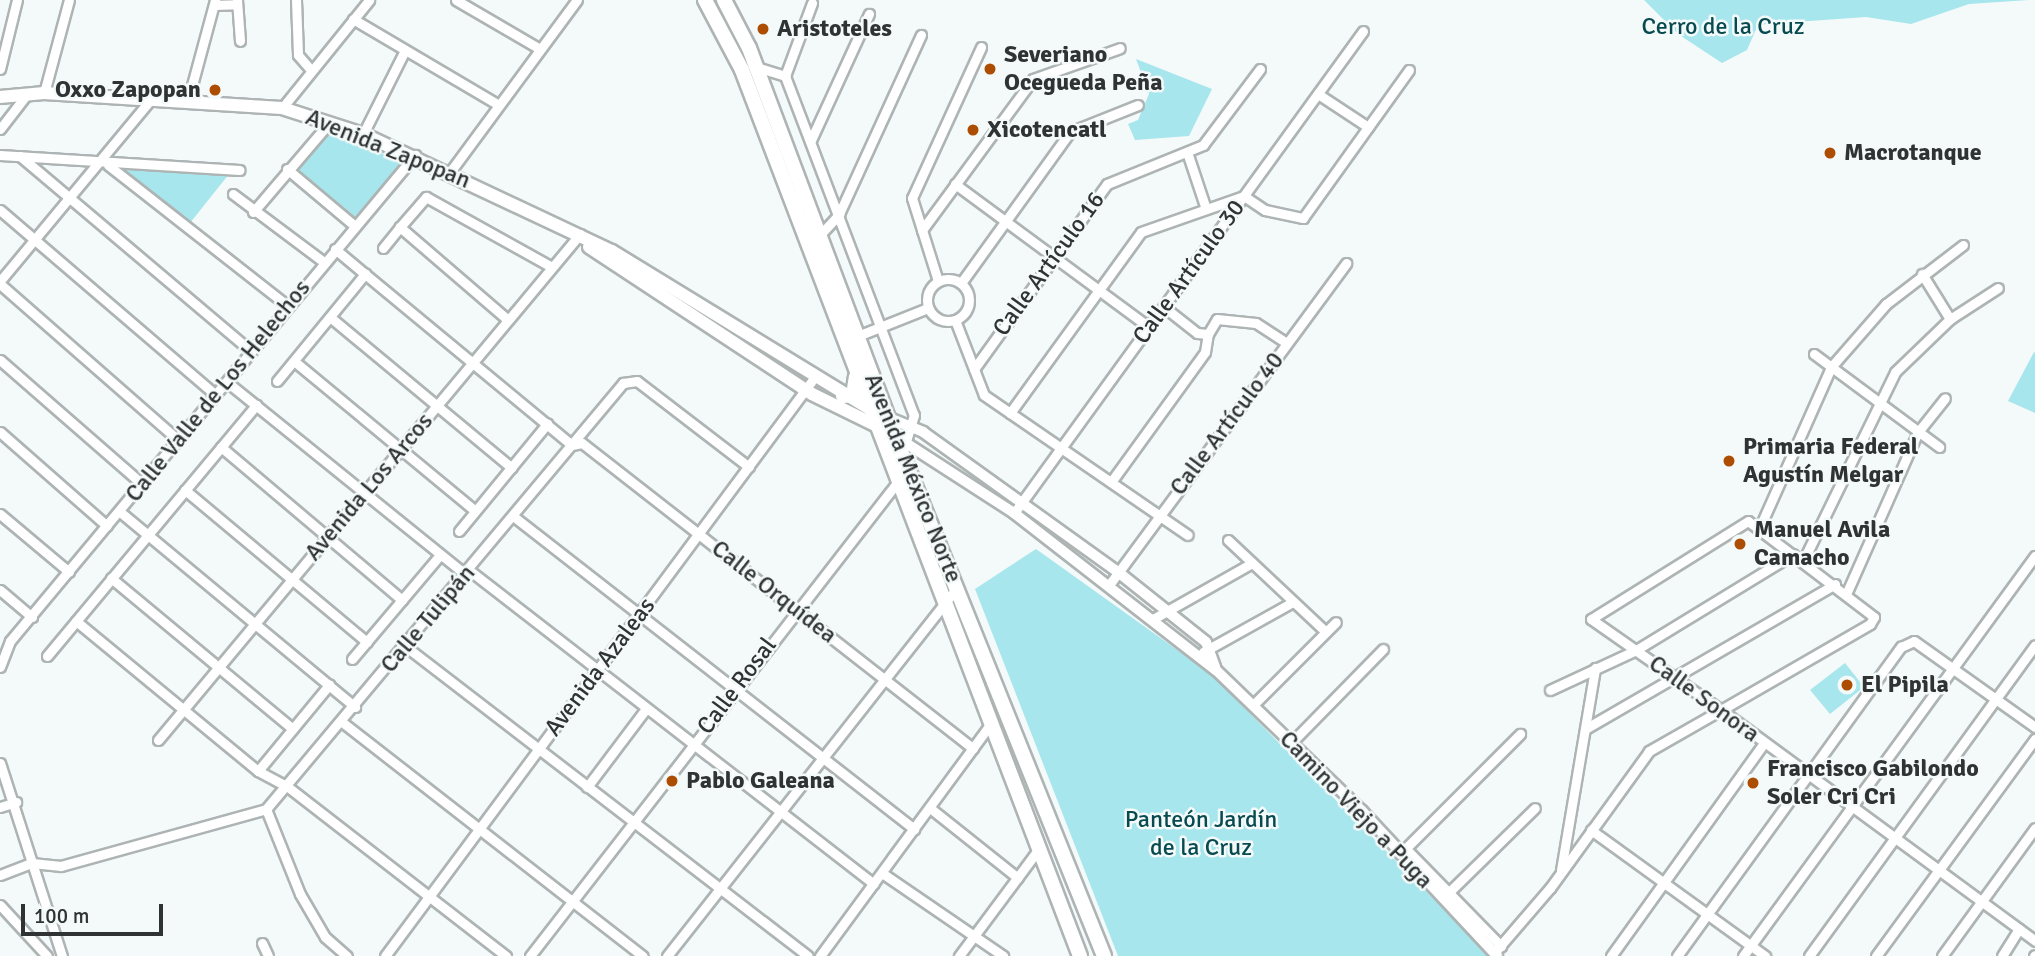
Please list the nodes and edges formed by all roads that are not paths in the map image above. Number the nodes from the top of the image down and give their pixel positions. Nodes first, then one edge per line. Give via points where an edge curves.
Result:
1 (17, 0) edge
2 (69, 0) edge
3 (296, 0) edge
4 (369, 0) edge
5 (456, 0) edge
6 (577, 0) edge
7 (705, 0) edge
8 (724, 0) edge
9 (215, 2) edge
10 (237, 2) edge
11 (812, 3) dead end
12 (869, 15) dead end
13 (353, 19) junction
14 (1363, 31) dead end
15 (921, 35) dead end
16 (240, 41) dead end
17 (981, 47) dead end
18 (540, 48) junction
19 (1120, 48) dead end
20 (405, 50) junction
21 (749, 68) junction
22 (0, 69) edge
23 (1260, 69) dead end
24 (311, 70) junction
25 (1409, 70) dead end
26 (785, 76) junction
27 (44, 93) junction
28 (27, 94) junction
29 (1318, 94) junction
30 (0, 97) edge
31 (152, 98) junction
32 (188, 100) junction
33 (499, 104) junction
34 (1138, 106) dead end
35 (282, 108) junction
36 (329, 123) junction
37 (1368, 127) junction
38 (0, 129) edge
39 (363, 134) junction
40 (811, 140) junction
41 (1187, 152) junction
42 (0, 155) edge
43 (415, 155) junction
44 (20, 156) junction
45 (103, 163) junction
46 (287, 169) junction
47 (240, 170) dead end
48 (450, 172) junction
49 (955, 184) junction
50 (233, 194) dead end
51 (71, 196) junction
52 (1244, 196) junction
53 (1206, 209) junction
54 (0, 210) edge
55 (253, 212) junction
56 (839, 214) junction
57 (1006, 221) junction
58 (355, 226) junction
59 (400, 228) junction
60 (922, 230) junction
61 (578, 236) junction
62 (34, 240) junction
63 (811, 240) junction
64 (1964, 245) dead end
65 (383, 248) dead end
66 (335, 249) junction
67 (1054, 257) junction
68 (324, 262) junction
69 (1346, 263) dead end
70 (552, 267) junction
71 (365, 274) junction
72 (1922, 274) junction
73 (938, 281) junction
74 (0, 282) edge
75 (961, 283) junction
76 (1998, 288) dead end
77 (1099, 290) junction
78 (288, 306) junction
79 (1164, 307) junction
80 (928, 308) junction
81 (330, 317) junction
82 (1950, 319) junction
83 (508, 320) junction
84 (955, 320) junction
85 (881, 327) junction
86 (1149, 327) junction
87 (1208, 334) junction
88 (850, 339) junction
89 (1287, 343) junction
90 (251, 351) junction
91 (1814, 355) dead end
92 (0, 360) edge
93 (294, 361) junction
94 (473, 363) junction
95 (1831, 367) junction
96 (974, 369) junction
97 (856, 375) junction
98 (814, 378) junction
99 (277, 381) dead end
100 (227, 382) junction
101 (806, 390) junction
102 (216, 395) junction
103 (843, 396) junction
104 (1945, 398) dead end
105 (1876, 400) junction
106 (256, 405) junction
107 (437, 406) junction
108 (870, 409) junction
109 (1010, 413) junction
110 (889, 418) junction
111 (547, 424) junction
112 (875, 424) junction
113 (911, 428) junction
114 (0, 432) edge
115 (1918, 432) junction
116 (901, 439) junction
117 (178, 440) junction
118 (572, 445) junction
119 (221, 447) junction
120 (1939, 447) dead end
121 (401, 449) junction
122 (1062, 449) junction
123 (749, 467) junction
124 (512, 468) junction
125 (1111, 482) junction
126 (142, 484) junction
127 (895, 484) junction
128 (185, 490) junction
129 (363, 494) junction
130 (1022, 503) junction
131 (475, 511) junction
132 (119, 512) junction
133 (1014, 513) junction
134 (0, 514) edge
135 (1160, 515) junction
136 (513, 516) junction
137 (107, 526) junction
138 (1759, 529) junction
139 (459, 531) dead end
140 (699, 534) junction
141 (147, 535) junction
142 (1188, 535) dead end
143 (327, 537) junction
144 (1228, 540) dead end
145 (1793, 554) junction
146 (440, 555) junction
147 (2035, 556) edge
148 (1803, 561) junction
149 (1252, 563) junction
150 (469, 570) junction
151 (69, 572) junction
152 (1118, 572) junction
153 (111, 578) junction
154 (292, 580) junction
155 (1835, 584) junction
156 (1109, 585) junction
157 (957, 588) junction
158 (0, 590) edge
159 (1847, 592) junction
160 (402, 600) junction
161 (1293, 602) junction
162 (943, 607) junction
163 (796, 609) junction
164 (1168, 611) junction
165 (639, 615) junction
166 (32, 617) junction
167 (1153, 619) junction
168 (76, 621) junction
169 (1336, 622) dead end
170 (255, 624) junction
171 (1326, 632) junction
172 (367, 642) junction
173 (2035, 645) edge
174 (405, 646) junction
175 (1209, 649) junction
176 (1383, 649) dead end
177 (1636, 650) junction
178 (1198, 655) junction
179 (47, 656) dead end
180 (352, 659) dead end
181 (0, 667) edge
182 (219, 667) junction
183 (1595, 668) junction
184 (1953, 668) junction
185 (1216, 670) junction
186 (597, 673) junction
187 (885, 679) junction
188 (1677, 679) junction
189 (329, 685) junction
190 (1550, 690) dead end
191 (735, 691) junction
192 (1997, 700) junction
193 (1253, 705) junction
194 (355, 706) junction
195 (183, 710) junction
196 (645, 710) junction
197 (1721, 710) junction
198 (342, 722) junction
199 (989, 726) junction
200 (2035, 727) edge
201 (293, 729) junction
202 (1585, 729) junction
203 (1520, 734) dead end
204 (2035, 739) edge
205 (158, 740) dead end
206 (1292, 742) junction
207 (1764, 743) junction
208 (692, 745) junction
209 (974, 748) junction
210 (538, 750) junction
211 (823, 758) junction
212 (0, 762) edge
213 (258, 771) junction
214 (1808, 775) junction
215 (288, 787) junction
216 (587, 787) junction
217 (16, 802) junction
218 (0, 807) edge
219 (930, 808) junction
220 (1535, 808) dead end
221 (1852, 808) junction
222 (266, 809) junction
223 (780, 812) junction
224 (633, 821) junction
225 (2035, 828) edge
226 (480, 829) junction
227 (914, 829) junction
228 (1591, 830) junction
229 (1894, 839) junction
230 (1038, 850) junction
231 (1403, 851) junction
232 (32, 863) junction
233 (1938, 872) junction
234 (882, 873) junction
235 (1561, 874) junction
236 (0, 875) edge
237 (1018, 878) junction
238 (1664, 882) junction
239 (874, 884) junction
240 (720, 888) junction
241 (429, 897) junction
242 (1445, 897) junction
243 (572, 903) junction
244 (1981, 904) junction
245 (0, 905) edge
246 (1707, 914) junction
247 (2019, 929) junction
248 (974, 936) junction
249 (2035, 941) edge
250 (262, 943) dead end
251 (1751, 946) junction
252 (1497, 952) edge
253 (825, 954) edge
254 (47, 956) edge
255 (62, 956) edge
256 (268, 956) edge
257 (347, 956) edge
258 (385, 956) edge
259 (506, 956) edge
260 (530, 956) edge
261 (643, 956) edge
262 (667, 956) edge
263 (808, 956) edge
264 (959, 956) edge
265 (1003, 956) edge
266 (1080, 956) edge
267 (1104, 956) edge
268 (1611, 956) edge
269 (1677, 956) edge
270 (1743, 956) edge
271 (1765, 956) edge
272 (1809, 956) edge
273 (1876, 956) edge
274 (1942, 956) edge
275 (2002, 956) edge

1 - 22 street
2 - 27 street
3 - 24 street via 298,55
4 - 13 street
5 - 18 street
6 - 18 street
7 - 21 main road, Avenida México Norte
8 - 21 main road, Avenida México Norte
9 - 10 street
9 - 32 street
10 - 16 street
11 - 26 street
12 - 40 street
13 - 20 street
13 - 24 street
14 - 29 street, Calle Artículo 30
15 - 56 street
17 - 60 street via 912,198
18 - 33 street
19 - 49 street via 1033,79
20 - 33 street
20 - 39 street
21 - 26 street
21 - 63 main road, Avenida México Norte
23 - 41 street, Calle Artículo 16 via 1203,145
24 - 35 street
25 - 37 street
26 - 40 street
27 - 28 main road, Avenida Zapopan
27 - 31 main road, Avenida Zapopan
28 - 30 main road, Avenida Zapopan
28 - 38 street
29 - 37 street
29 - 52 street, Calle Artículo 30
31 - 32 main road, Avenida Zapopan
31 - 45 street
32 - 35 main road, Avenida Zapopan
33 - 48 street
34 - 57 street via 1070,132
35 - 36 main road, Avenida Zapopan
36 - 39 main road, Avenida Zapopan
36 - 46 street
37 - 52 street via 1303,218 1265,210
39 - 43 main road, Avenida Zapopan
40 - 56 street
41 - 53 street
41 - 67 street, Calle Artículo 16 via 1107,184
42 - 44 street
43 - 48 main road, Avenida Zapopan
43 - 58 street, Calle Valle de Los Helechos
44 - 45 street
44 - 51 street
45 - 47 street
45 - 51 street
45 - 78 street
46 - 55 street
46 - 58 street
48 - 61 main road, Avenida Zapopan
49 - 57 street
49 - 60 street
50 - 55 street
51 - 62 street
51 - 90 street
52 - 53 street
52 - 79 street, Calle Artículo 30
53 - 77 street via 1141,232
54 - 62 street
55 - 68 street
56 - 63 street
56 - 85 street
57 - 67 street
57 - 75 street
58 - 66 street, Calle Valle de Los Helechos
59 - 65 street
59 - 70 street via 426,197
59 - 83 street
60 - 73 street
61 - 70 street, Avenida Los Arcos
61 - 98 main road, Avenida Zapopan
61 - 101 main road, Avenida Zapopan
62 - 74 street
62 - 102 street
63 - 88 main road, Avenida México Norte
64 - 72 street
66 - 68 street, Calle Valle de Los Helechos
66 - 71 street, Calle Orquídea
67 - 77 street
67 - 96 street, Calle Artículo 16
68 - 78 street, Calle Valle de Los Helechos
69 - 89 street, Calle Artículo 40
70 - 83 street, Avenida Los Arcos
71 - 81 street
71 - 94 street, Calle Orquídea
72 - 82 street
72 - 95 street
73 - 75 street
73 - 80 street via 928,292
74 - 117 street
75 - 84 street via 969,303
76 - 82 street
77 - 86 street
77 - 109 street
78 - 90 street, Calle Valle de Los Helechos
79 - 86 street, Calle Artículo 30
79 - 87 street via 1197,333
80 - 84 street via 936,318
80 - 85 street
81 - 93 street
81 - 107 street
82 - 105 street via 1916,348
83 - 94 street, Avenida Los Arcos
84 - 96 street
85 - 88 street
85 - 113 street via 914,415
86 - 122 street, Calle Artículo 30
87 - 89 street via 1217,319 1256,323
87 - 125 street via 1205,352
88 - 97 main road, Avenida México Norte
88 - 110 main road, Avenida México Norte
89 - 135 street, Calle Artículo 40
90 - 100 street, Calle Valle de Los Helechos
91 - 95 street
92 - 126 street
93 - 99 street
93 - 121 street
94 - 107 street, Avenida Los Arcos
94 - 111 street, Calle Orquídea
95 - 105 street
95 - 138 street
96 - 109 street via 984,395
97 - 103 main road via 855,391
97 - 108 main road, Avenida México Norte
98 - 101 street, Avenida Azaleas
98 - 103 main road, Avenida Zapopan
100 - 102 street, Calle Valle de Los Helechos
100 - 106 street
101 - 112 main road, Avenida Zapopan
101 - 123 street, Avenida Azaleas
102 - 117 street, Calle Valle de Los Helechos
103 - 108 main road, Avenida Zapopan
104 - 115 street
105 - 115 street
105 - 148 street
106 - 119 street
106 - 129 street
107 - 121 street, Avenida Los Arcos
107 - 124 street
108 - 110 main road, Avenida Zapopan
108 - 112 main road, Avenida México Norte
109 - 122 street
110 - 113 street
110 - 116 main road, Avenida México Norte
111 - 118 street, Calle Orquídea
111 - 124 street
112 - 116 main road, Avenida Zapopan
112 - 127 main road, Avenida México Norte
113 - 116 street
113 - 130 street
114 - 137 street
115 - 120 street
115 - 159 street
116 - 133 street, Camino Viejo a Puga
116 - 157 main road, Avenida México Norte
117 - 126 street, Calle Valle de Los Helechos
118 - 123 street, Calle Tulipán via 623,383 637,381
118 - 136 street, Calle Tulipán
118 - 140 street, Calle Orquídea via 582,443
119 - 128 street
119 - 143 street
121 - 129 street, Avenida Los Arcos
121 - 131 street
122 - 125 street
122 - 130 street, Calle Artículo 30
123 - 140 street, Avenida Azaleas
124 - 131 street
125 - 135 street
126 - 132 street, Calle Valle de Los Helechos
127 - 162 main road, Avenida México Norte
127 - 163 street, Calle Rosal
128 - 141 street
128 - 154 street
129 - 143 street, Avenida Los Arcos
129 - 146 street
130 - 133 street, Calle Artículo 30
130 - 152 street
131 - 139 street
132 - 137 street, Calle Valle de Los Helechos
132 - 141 street
133 - 156 street, Camino Viejo a Puga
134 - 151 street
135 - 142 street
135 - 152 street, Calle Artículo 40
136 - 150 street, Calle Tulipán
136 - 165 street
137 - 151 street, Calle Valle de Los Helechos
138 - 145 street
138 - 177 street, Calle Sonora via 1748,521 1591,619
140 - 163 street, Calle Orquídea
140 - 165 street, Avenida Azaleas
141 - 153 street
141 - 170 street
143 - 154 street, Avenida Los Arcos
143 - 160 street
144 - 149 street
145 - 148 street
145 - 177 street
146 - 150 street via 461,571
146 - 160 street
147 - 184 street
148 - 155 street
149 - 161 street
149 - 164 street
150 - 174 street, Calle Tulipán
150 - 186 street
151 - 166 street, Calle Valle de Los Helechos
152 - 156 street, Calle Artículo 40
152 - 164 street
153 - 168 street
153 - 182 street
154 - 170 street, Avenida Los Arcos
154 - 172 street
155 - 159 street
155 - 188 street
156 - 167 street, Camino Viejo a Puga
157 - 162 street
157 - 267 main road, Avenida México Norte
158 - 166 street
159 - 197 street via 1873,611 1870,624
160 - 172 street
161 - 171 street
161 - 175 street
162 - 187 street
162 - 199 main road, Avenida México Norte
163 - 187 street, Calle Orquídea
163 - 191 street, Calle Rosal
164 - 167 street
164 - 175 street
165 - 186 street, Avenida Azaleas
165 - 191 street
166 - 181 street, Calle Valle de Los Helechos
167 - 178 street, Camino Viejo a Puga
168 - 179 street
168 - 195 street
169 - 171 street
170 - 182 street, Avenida Los Arcos
170 - 189 street
171 - 193 street
172 - 180 street
173 - 192 street
174 - 194 street, Calle Tulipán
174 - 210 street
175 - 178 street
175 - 185 street
176 - 206 street
177 - 183 street
177 - 188 street, Calle Sonora
178 - 185 street, Camino Viejo a Puga
182 - 195 street, Avenida Los Arcos
182 - 201 street
183 - 190 street
183 - 202 street
184 - 192 street
184 - 214 street via 1914,641 1901,647
184 - 221 street
185 - 193 street, Camino Viejo a Puga
186 - 196 street
186 - 210 street, Avenida Azaleas
187 - 209 street, Calle Orquídea
187 - 211 street
188 - 197 street, Calle Sonora
188 - 202 street
189 - 194 street
189 - 201 street
191 - 208 street, Calle Rosal
191 - 211 street
192 - 200 street
192 - 229 street
193 - 206 street, Camino Viejo a Puga
194 - 198 street, Calle Tulipán
195 - 205 street, Avenida Los Arcos
195 - 213 street
196 - 208 street
196 - 216 street
197 - 207 street, Calle Sonora
197 - 228 street via 1649,751
198 - 215 street, Calle Tulipán
198 - 226 street
199 - 209 street
199 - 230 main road, Avenida México Norte
201 - 213 street
202 - 235 street
203 - 231 street
204 - 233 street
206 - 231 street, Camino Viejo a Puga
207 - 214 street, Calle Sonora
207 - 238 street
208 - 223 street
208 - 224 street, Calle Rosal
209 - 219 street
210 - 216 street
210 - 226 street, Avenida Azaleas
211 - 223 street
211 - 227 street
212 - 217 street
213 - 215 street
214 - 221 street, Calle Sonora
214 - 246 street
215 - 222 street, Calle Tulipán
215 - 241 street
216 - 224 street
217 - 218 street
217 - 232 street
219 - 227 street
219 - 237 street
220 - 242 street
221 - 229 street, Calle Sonora
221 - 251 street
222 - 232 street, Calle Tulipán via 61,866
222 - 257 street via 300,894 325,937
223 - 239 street
223 - 240 street
224 - 240 street
224 - 243 street, Calle Rosal
225 - 244 street
226 - 241 street, Avenida Azaleas
226 - 243 street
227 - 234 street
228 - 235 street
228 - 238 street
229 - 233 street, Calle Sonora
229 - 272 street
230 - 237 street
230 - 266 main road, Avenida México Norte
231 - 242 street, Camino Viejo a Puga
232 - 236 street
232 - 255 street
233 - 244 street, Calle Sonora
233 - 273 street
234 - 239 street
234 - 248 street
235 - 252 street
237 - 248 street
238 - 246 street
238 - 268 street
239 - 253 street
240 - 262 street
240 - 263 street
241 - 258 street, Avenida Azaleas
241 - 259 street
242 - 252 street, Camino Viejo a Puga
243 - 260 street, Calle Rosal
243 - 261 street
244 - 247 street, Calle Sonora
244 - 274 street
245 - 254 street
246 - 251 street
246 - 269 street
247 - 249 street, Calle Sonora
247 - 275 street
248 - 264 street
248 - 265 street
250 - 256 street
251 - 270 street
251 - 271 street

